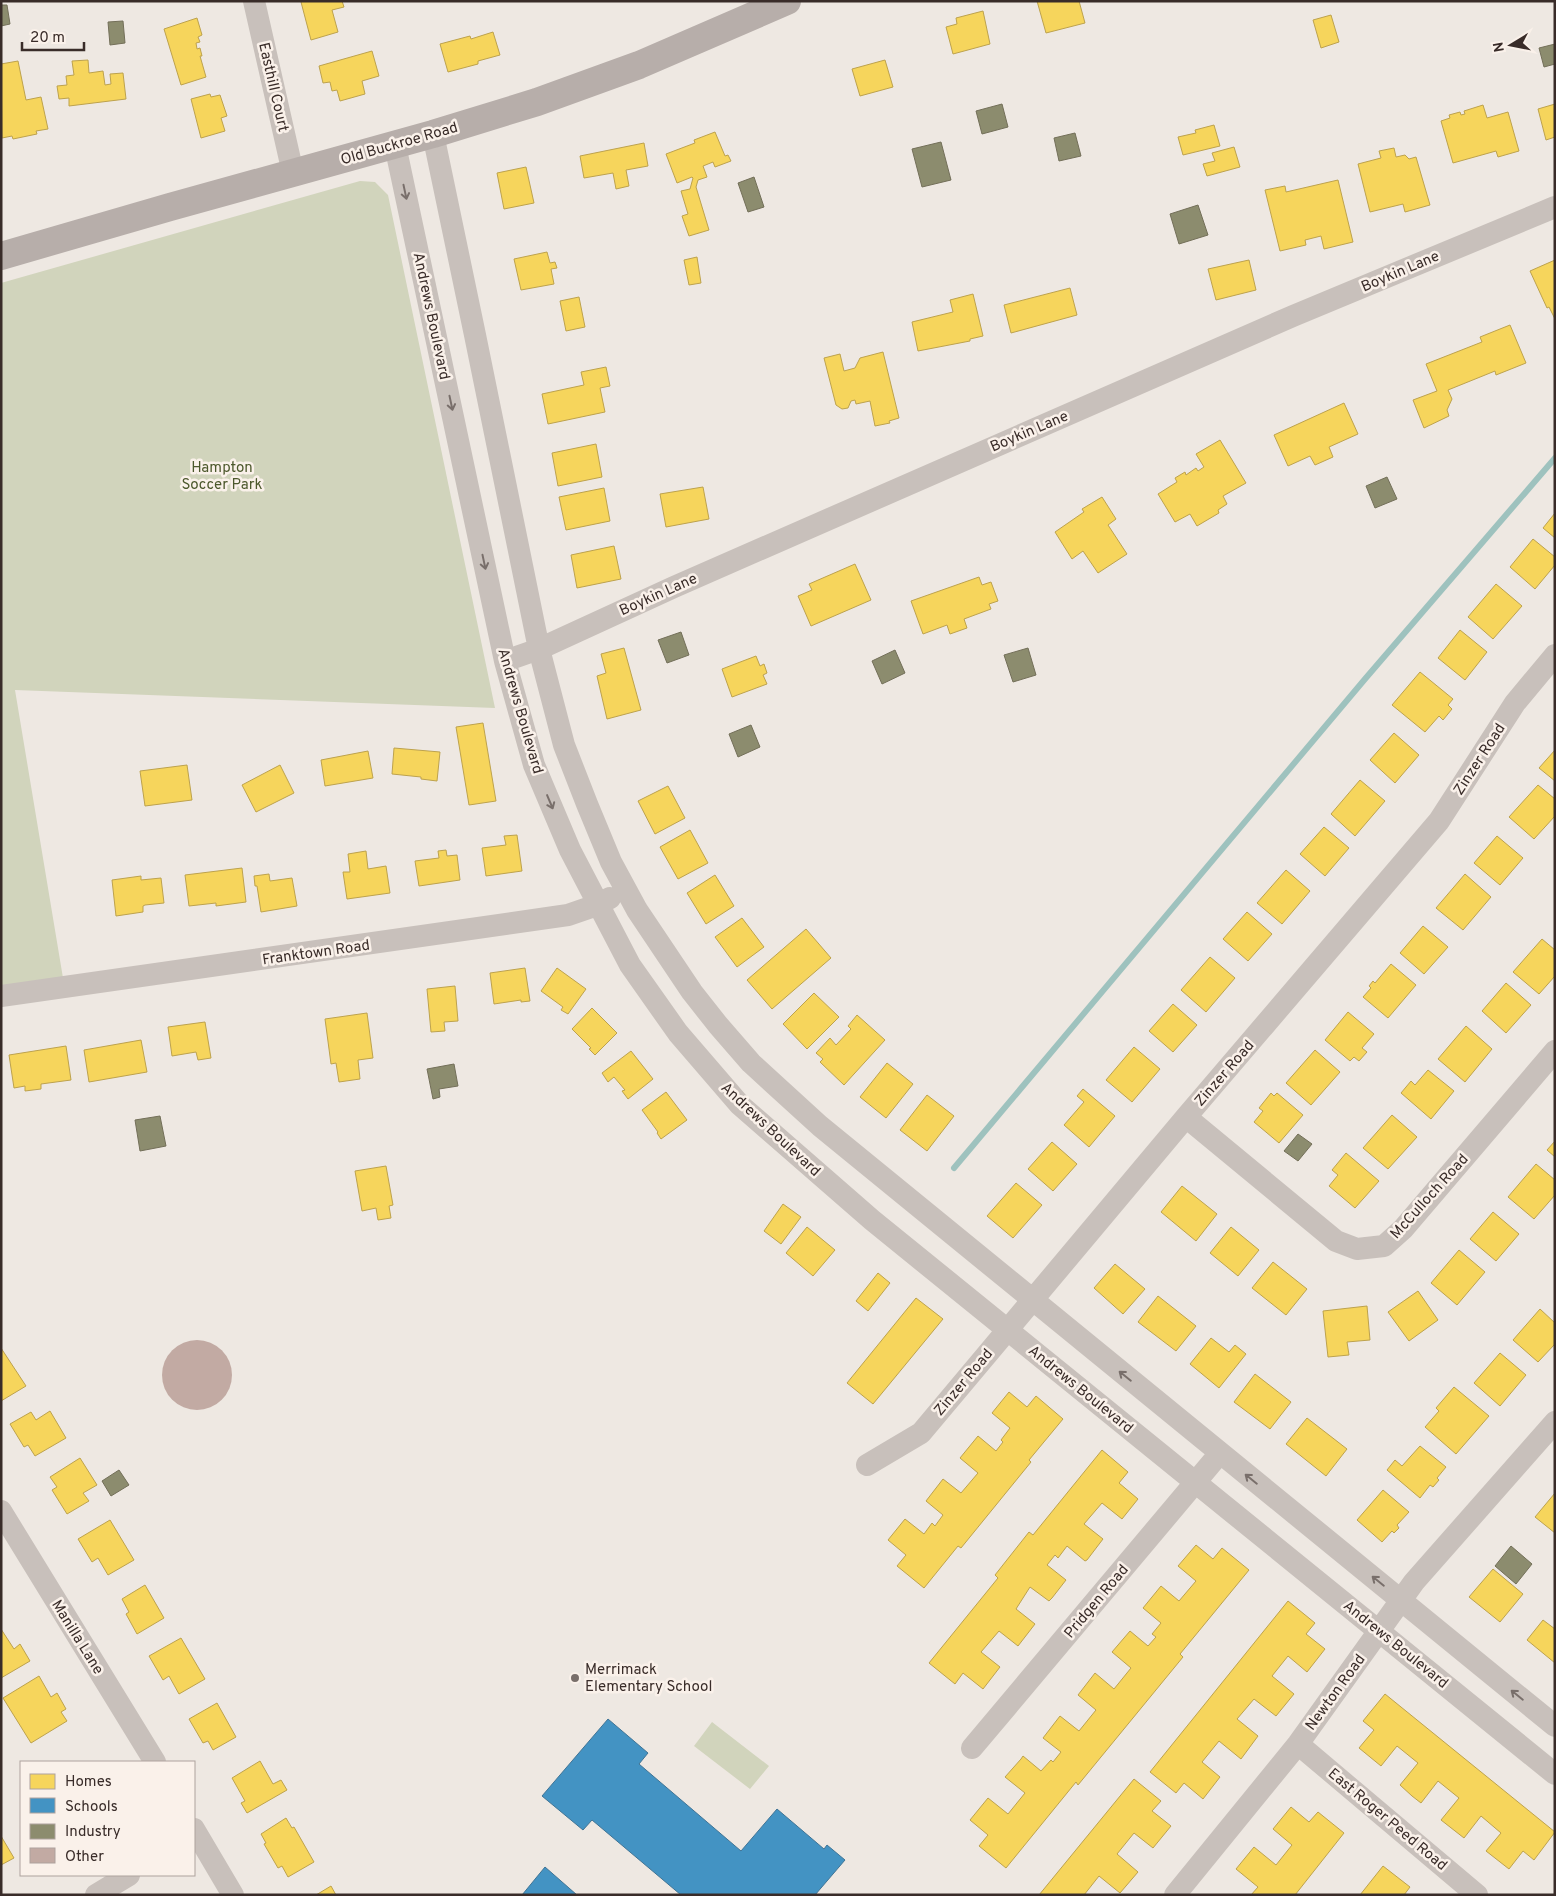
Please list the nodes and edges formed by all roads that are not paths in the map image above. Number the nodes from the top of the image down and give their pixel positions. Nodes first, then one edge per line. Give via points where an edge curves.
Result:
1 (254, 1) edge
2 (787, 1) edge
3 (433, 134) junction
4 (395, 145) junction
5 (293, 173) junction
6 (1555, 207) edge
7 (1, 256) edge
8 (539, 648) junction
9 (1555, 655) edge
10 (505, 661) junction
11 (625, 888) junction
12 (597, 906) junction
13 (1, 996) edge
14 (1555, 1051) edge
15 (1186, 1117) junction
16 (1032, 1300) junction
17 (1007, 1329) junction
18 (1555, 1422) edge
19 (1220, 1453) junction
20 (867, 1465) dead end
21 (1196, 1483) junction
22 (1, 1511) edge
23 (1401, 1600) junction
24 (1380, 1631) junction
25 (1555, 1726) edge
26 (1298, 1744) junction
27 (972, 1748) dead end
28 (154, 1761) edge
29 (1555, 1774) edge
30 (195, 1833) edge
31 (127, 1876) edge
32 (96, 1895) edge
33 (233, 1895) edge
34 (1174, 1895) edge
35 (1477, 1895) edge

1 - 5 street, Easthill Court
2 - 3 main road, Old Buckroe Road via 639,65 537,102
3 - 4 main road, Old Buckroe Road
3 - 8 street
4 - 5 main road, Old Buckroe Road
4 -> 10 street, Andrews Boulevard
5 - 7 main road, Old Buckroe Road
6 - 8 street, Boykin Lane via 1293,316
8 - 10 street, Boykin Lane
8 - 11 street via 564,745 611,862
9 - 15 street, Zinzer Road via 1515,704 1439,821
10 -> 12 street, Andrews Boulevard via 534,765
11 - 12 street, Franktown Road
11 - 16 street via 692,992 751,1063 820,1126
12 - 13 street, Franktown Road via 568,916
12 - 17 street, Andrews Boulevard via 630,965 678,1033 740,1105 872,1220
14 - 15 street, McCulloch Road via 1403,1229 1384,1246 1357,1249 1336,1241
15 - 16 street, Zinzer Road
16 - 17 street, Zinzer Road
19 -> 16 street
17 - 20 street, Zinzer Road via 921,1432
17 - 21 street, Andrews Boulevard
18 - 23 street, Newton Road
19 - 21 street, Pridgen Road
23 -> 19 street
21 - 24 street, Andrews Boulevard
21 - 27 street, Pridgen Road
22 - 28 street, Manilla Lane
23 - 24 street, Newton Road
25 -> 23 street
24 - 26 street, Newton Road
24 - 29 street, Andrews Boulevard
26 - 34 street, Newton Road
26 - 35 street, East Roger Peed Road
30 - 33 street
31 - 32 street

